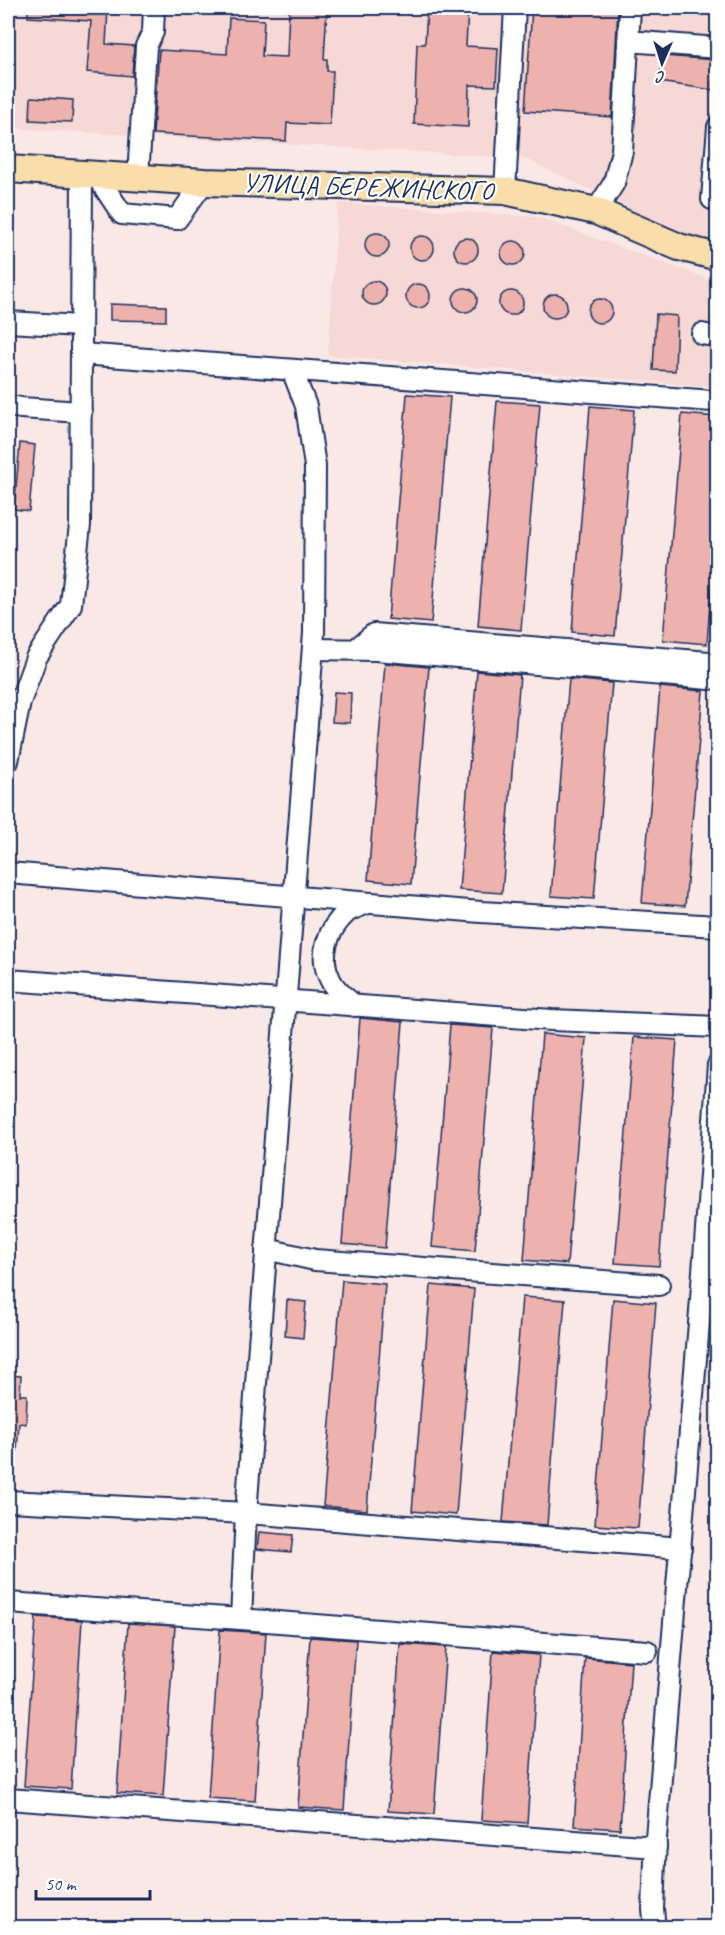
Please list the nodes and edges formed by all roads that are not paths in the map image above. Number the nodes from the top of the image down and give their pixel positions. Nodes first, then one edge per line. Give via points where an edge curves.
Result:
1 (154, 8) edge
2 (516, 8) edge
3 (630, 8) edge
4 (628, 41) junction
5 (717, 48) edge
6 (717, 127) edge
7 (8, 169) edge
8 (89, 175) junction
9 (138, 178) junction
10 (204, 182) junction
11 (505, 191) junction
12 (712, 199) dead end
13 (596, 211) junction
14 (717, 257) edge
15 (8, 322) edge
16 (81, 326) junction
17 (81, 354) junction
18 (292, 370) junction
19 (717, 404) edge
20 (8, 406) edge
21 (81, 412) junction
22 (313, 649) junction
23 (355, 650) junction
24 (8, 761) edge
25 (8, 873) edge
26 (294, 897) junction
27 (368, 903) junction
28 (717, 926) edge
29 (8, 980) edge
30 (286, 1002) junction
31 (355, 1006) junction
32 (717, 1026) edge
33 (717, 1065) edge
34 (266, 1249) junction
35 (659, 1285) dead end
36 (8, 1501) edge
37 (246, 1513) junction
38 (681, 1548) junction
39 (8, 1603) edge
40 (240, 1619) junction
41 (647, 1651) dead end
42 (8, 1799) edge
43 (656, 1847) junction
44 (655, 1928) edge

1 - 9 lane via 153,32 146,46
2 - 11 lane
3 - 4 lane
4 - 5 lane
4 - 13 lane via 622,151 614,183
6 - 12 lane
7 - 8 main road, УЛИЦА БЕРЕЖИНСКОГО
8 - 9 main road, УЛИЦА БЕРЕЖИНСКОГО
8 - 10 lane via 122,214 177,219
8 - 16 lane
9 - 10 main road, УЛИЦА БЕРЕЖИНСКОГО
10 - 11 main road, УЛИЦА БЕРЕЖИНСКОГО
11 - 13 main road, УЛИЦА БЕРЕЖИНСКОГО
13 - 14 main road, УЛИЦА БЕРЕЖИНСКОГО via 679,248
15 - 16 lane
16 - 17 lane
17 - 18 lane
17 - 21 lane
18 - 19 lane
18 - 22 lane via 306,406 315,466
20 - 21 lane
21 - 24 lane via 80,525 71,605 36,658 20,702
22 - 23 lane
22 - 26 lane
23 - 23 lane via 709,679 716,670 709,662 374,634
25 - 26 lane
26 - 27 lane
26 - 30 lane
27 - 28 lane
27 - 31 lane via 349,911 327,940 325,958 330,979
29 - 30 lane
30 - 31 lane
30 - 34 lane
31 - 32 lane via 552,1020
33 - 38 lane
34 - 35 lane via 315,1260
34 - 37 lane
36 - 37 lane
37 - 38 lane
37 - 40 lane
38 - 43 lane
39 - 40 lane
40 - 41 lane
42 - 43 lane
43 - 44 lane via 652,1910

